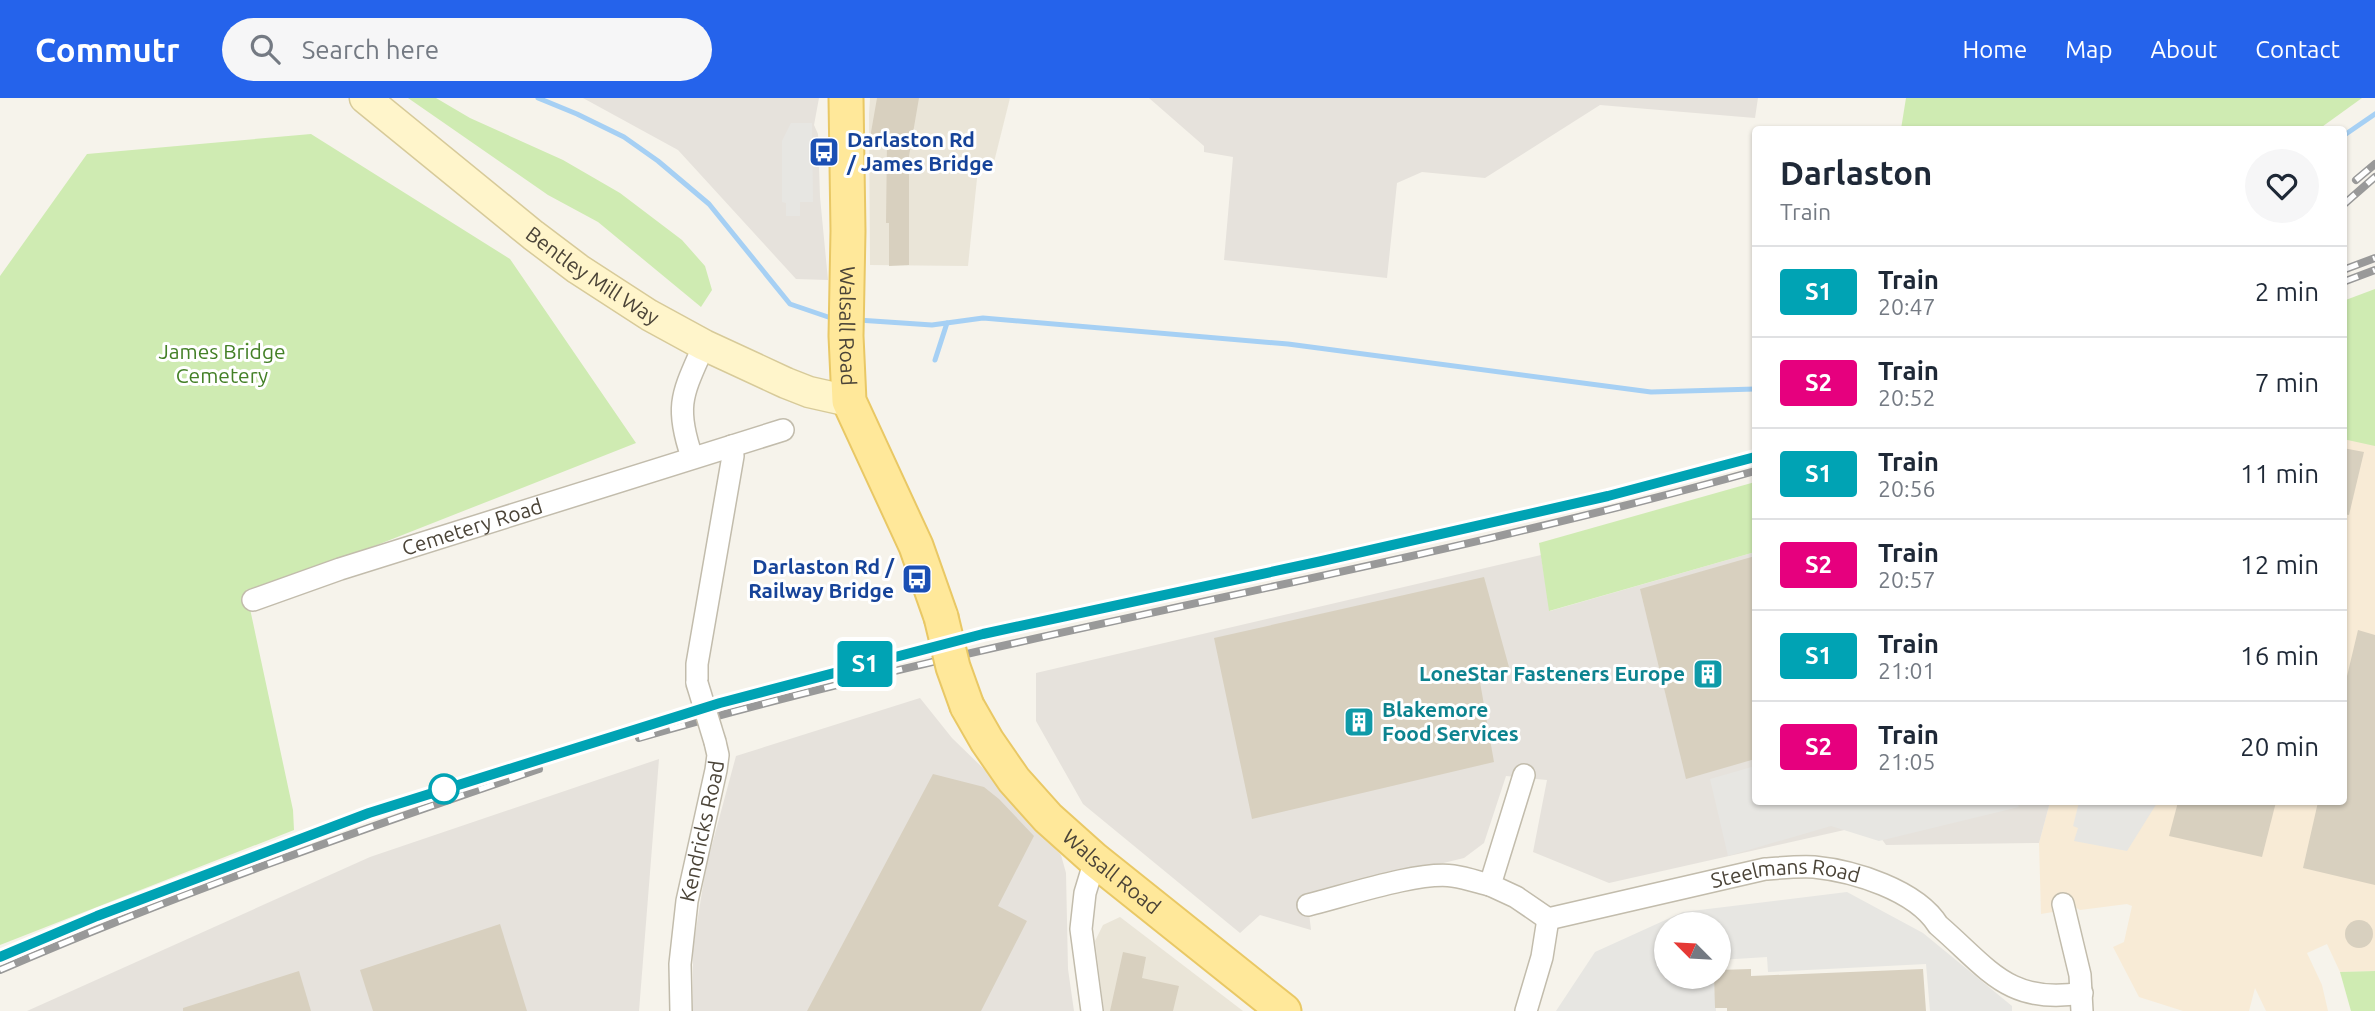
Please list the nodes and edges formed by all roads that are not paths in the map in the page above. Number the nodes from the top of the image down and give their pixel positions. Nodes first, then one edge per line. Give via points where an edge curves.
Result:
1 (365, 98) edge
2 (846, 98) edge
3 (704, 345) junction
4 (849, 401) junction
5 (783, 430) dead end
6 (732, 446) junction
7 (692, 457) junction
8 (253, 600) dead end
9 (1524, 775) dead end
10 (1095, 860) junction
11 (1490, 885) junction
12 (2063, 904) dead end
13 (1308, 905) dead end
14 (1548, 919) junction
15 (2082, 1002) edge
16 (681, 1011) edge
17 (1092, 1011) edge
18 (1284, 1011) edge
19 (1527, 1011) edge

1 - 3 street, Bentley Mill Way via 578,269
2 - 4 main road, Walsall Road
3 - 4 street, Bentley Mill Way via 808,392
3 - 7 street via 682,397 681,415
4 - 10 main road, Walsall Road, bridge via 916,546 967,706 1014,780
5 - 6 street, Cemetery Road
6 - 7 street, Cemetery Road
6 - 16 street, Kendricks Road, bridge via 697,664 697,683 718,754 687,901 680,964
7 - 8 street, Cemetery Road
9 - 11 street
10 - 17 street via 1081,929
10 - 18 main road, Walsall Road
11 - 13 street via 1438,875
11 - 14 street
12 - 15 street via 2077,957
14 - 15 street, Steelmans Road via 1736,875 1820,868 1850,873 1906,897 2018,990
14 - 19 street

